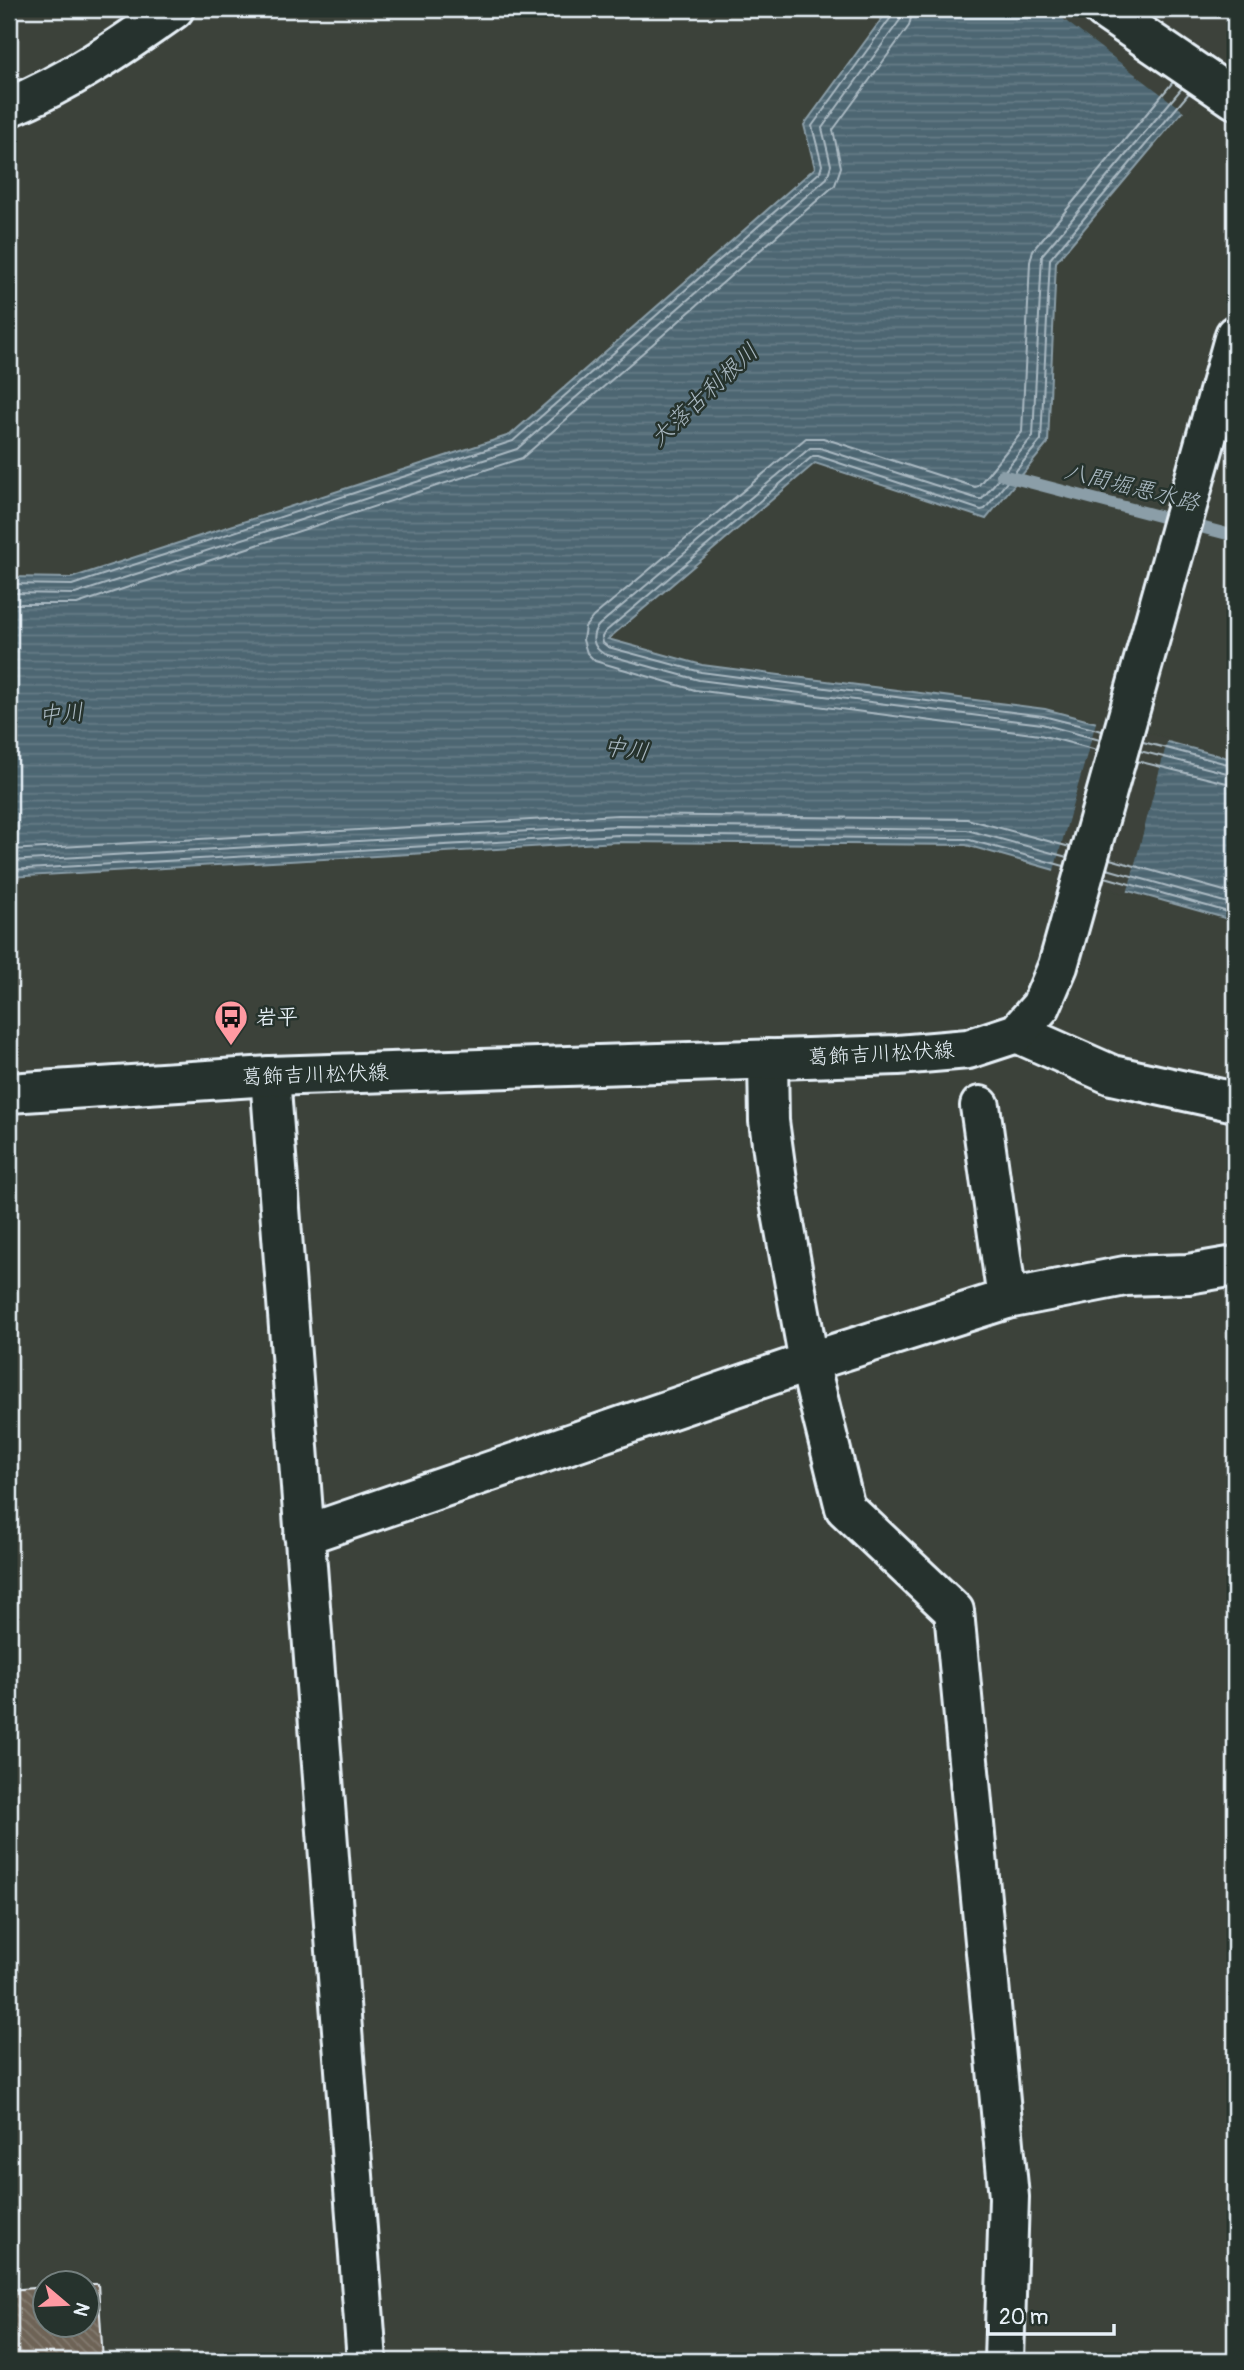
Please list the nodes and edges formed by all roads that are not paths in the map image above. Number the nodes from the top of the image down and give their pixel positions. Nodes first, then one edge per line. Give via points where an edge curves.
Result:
1 (174, 9) edge
2 (1103, 9) edge
3 (1235, 99) edge
4 (9, 107) edge
5 (1235, 335) edge
6 (1017, 1033) junction
7 (768, 1059) junction
8 (270, 1076) junction
9 (9, 1093) edge
10 (1235, 1102) edge
11 (981, 1106) dead end
12 (1235, 1266) edge
13 (1007, 1299) junction
14 (809, 1362) junction
15 (304, 1535) junction
16 (367, 2361) edge
17 (1004, 2361) edge

1 - 4 main road via 134,38
2 - 3 main road
5 - 6 main road via 1058,966 1041,1006
6 - 7 main road, 葛飾吉川松伏線 via 968,1049
6 - 10 main road via 1112,1075
7 - 8 main road, 葛飾吉川松伏線
7 - 14 main road via 769,1121
8 - 9 main road, 葛飾吉川松伏線
8 - 15 main road
11 - 13 main road
12 - 13 main road via 1188,1274 1125,1276
13 - 14 main road
14 - 15 main road
14 - 17 main road via 845,1508 954,1611 1009,2197
15 - 16 main road

